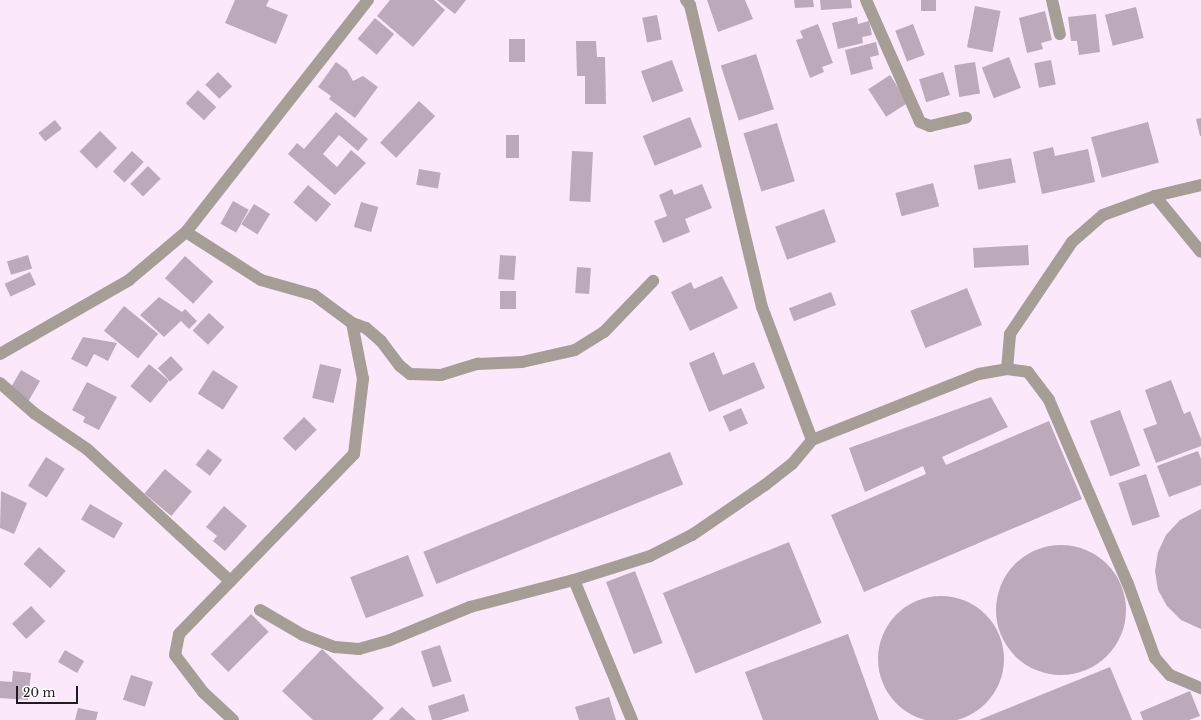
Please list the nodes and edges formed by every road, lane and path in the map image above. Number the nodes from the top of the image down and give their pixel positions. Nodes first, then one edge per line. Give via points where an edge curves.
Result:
1 (368, 0) edge
2 (686, 0) edge
3 (866, 0) edge
4 (1052, 0) edge
5 (1060, 34) dead end
6 (966, 118) dead end
7 (1201, 185) edge
8 (1155, 196) junction
9 (186, 232) junction
10 (1201, 252) edge
11 (653, 281) dead end
12 (352, 322) junction
13 (0, 354) edge
14 (1007, 369) junction
15 (0, 383) edge
16 (812, 440) junction
17 (574, 580) junction
18 (230, 581) junction
19 (260, 610) dead end
20 (1201, 688) edge
21 (233, 720) edge
22 (632, 720) edge

1 - 9 street
2 - 16 street via 690,5 762,307
3 - 6 street via 920,122 930,126
4 - 5 street
7 - 8 street
8 - 10 street
8 - 14 street via 1103,215 1072,242 1010,334
9 - 12 street via 261,280 314,295
9 - 13 street via 129,280
11 - 12 street via 604,332 576,350 522,362 478,364 441,375 410,374 400,366 381,341 366,328
12 - 18 street via 363,379 354,454
14 - 16 street via 979,374
14 - 20 street via 1028,372 1049,400 1128,584 1155,658 1170,676
15 - 18 street via 34,413 87,449
16 - 17 street via 792,464 692,535 650,556
17 - 19 street via 470,606 390,640 359,649 335,647 303,635
17 - 22 street
18 - 21 street via 179,634 176,655 203,692

